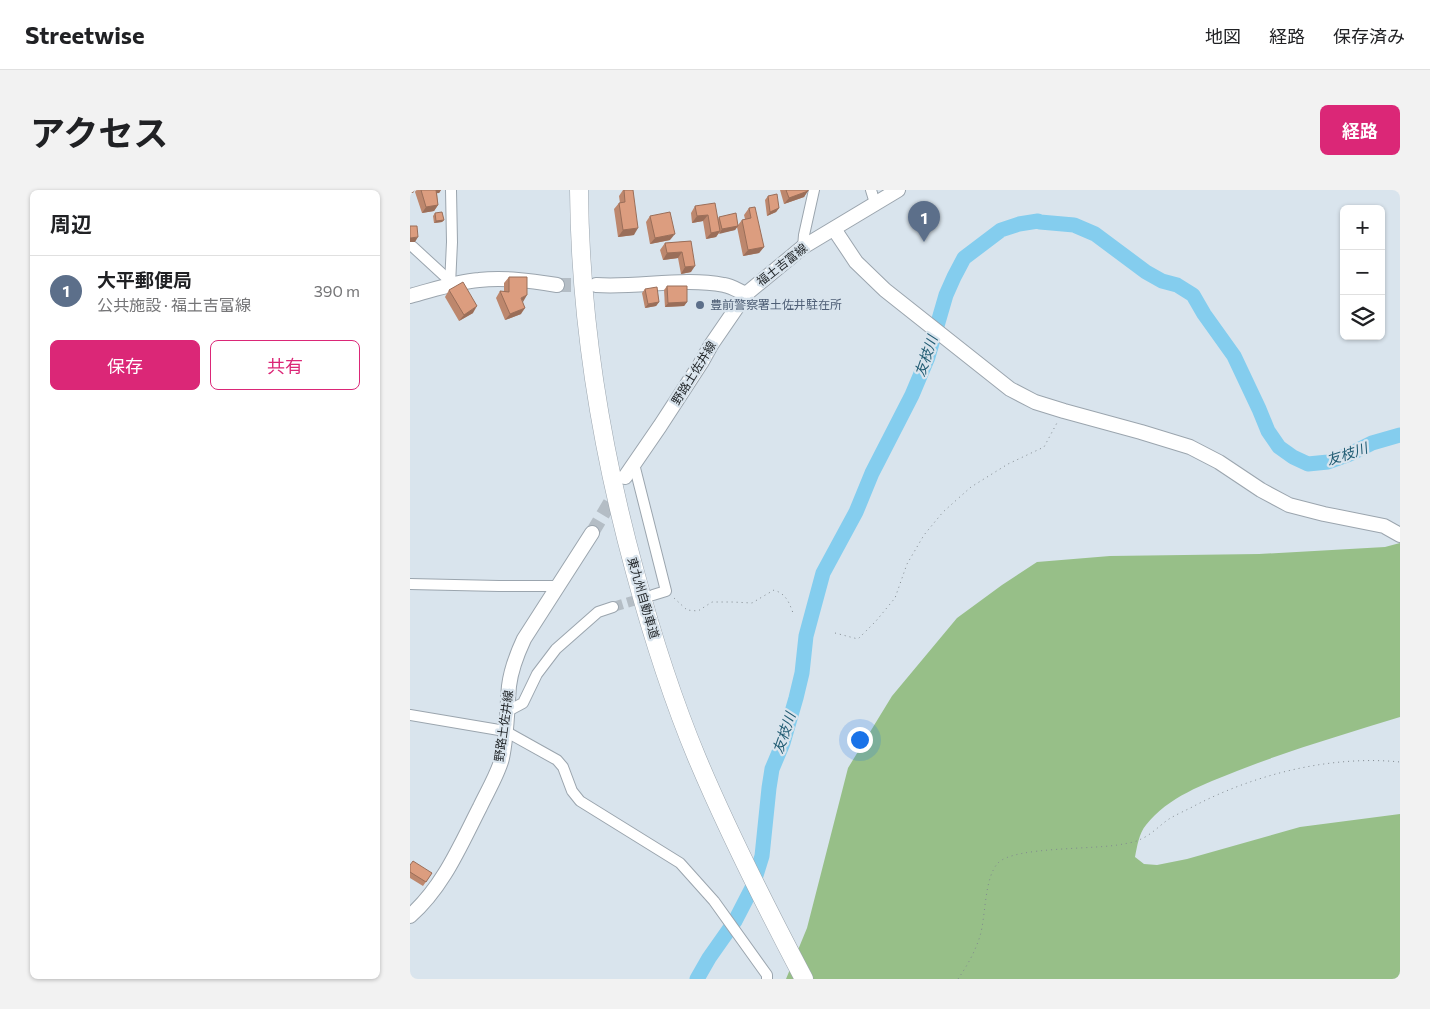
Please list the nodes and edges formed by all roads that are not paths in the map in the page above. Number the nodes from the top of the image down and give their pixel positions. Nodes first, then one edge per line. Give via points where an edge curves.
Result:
1 (451, 190) edge
2 (579, 190) edge
3 (814, 190) edge
4 (898, 190) edge
5 (873, 197) edge
6 (834, 229) junction
7 (410, 245) edge
8 (803, 247) junction
9 (450, 283) junction
10 (557, 285) tunnel mouth
11 (596, 285) tunnel mouth
12 (746, 294) junction
13 (410, 296) edge
14 (634, 464) junction
15 (625, 477) tunnel mouth
16 (592, 533) tunnel mouth
17 (1400, 536) edge
18 (410, 584) edge
19 (557, 586) junction
20 (653, 595) tunnel mouth
21 (613, 607) tunnel mouth
22 (508, 711) junction
23 (410, 715) edge
24 (506, 731) junction
25 (410, 916) edge
26 (767, 979) edge
27 (804, 979) edge

1 - 9 street
2 - 27 highway, 東九州自動車道 via 581,254 594,383 619,512 647,616 696,756
3 - 8 street
4 - 5 main road, 福土吉富線
5 - 6 main road, 福土吉富線
6 - 8 main road, 福土吉富線
6 - 17 main road via 856,262 884,290 1010,389 1035,402 1190,447 1289,505 1384,526
7 - 9 street
8 - 12 main road, 福土吉富線
9 - 10 main road via 524,279
9 - 13 main road
11 - 12 main road, 福土吉富線 via 699,283 726,285
12 - 14 main road, 野路土佐井線
14 - 15 main road, 野路土佐井線
14 - 20 street via 666,591
16 - 19 main road, 野路土佐井線
18 - 19 street
19 - 22 main road, 野路土佐井線 via 515,657
21 - 22 street via 598,612 556,649 537,674 522,703
22 - 24 main road, 野路土佐井線
23 - 24 street
24 - 25 main road, 野路土佐井線 via 502,760 447,871 425,902
24 - 26 street via 557,760 580,801 680,863 714,900

